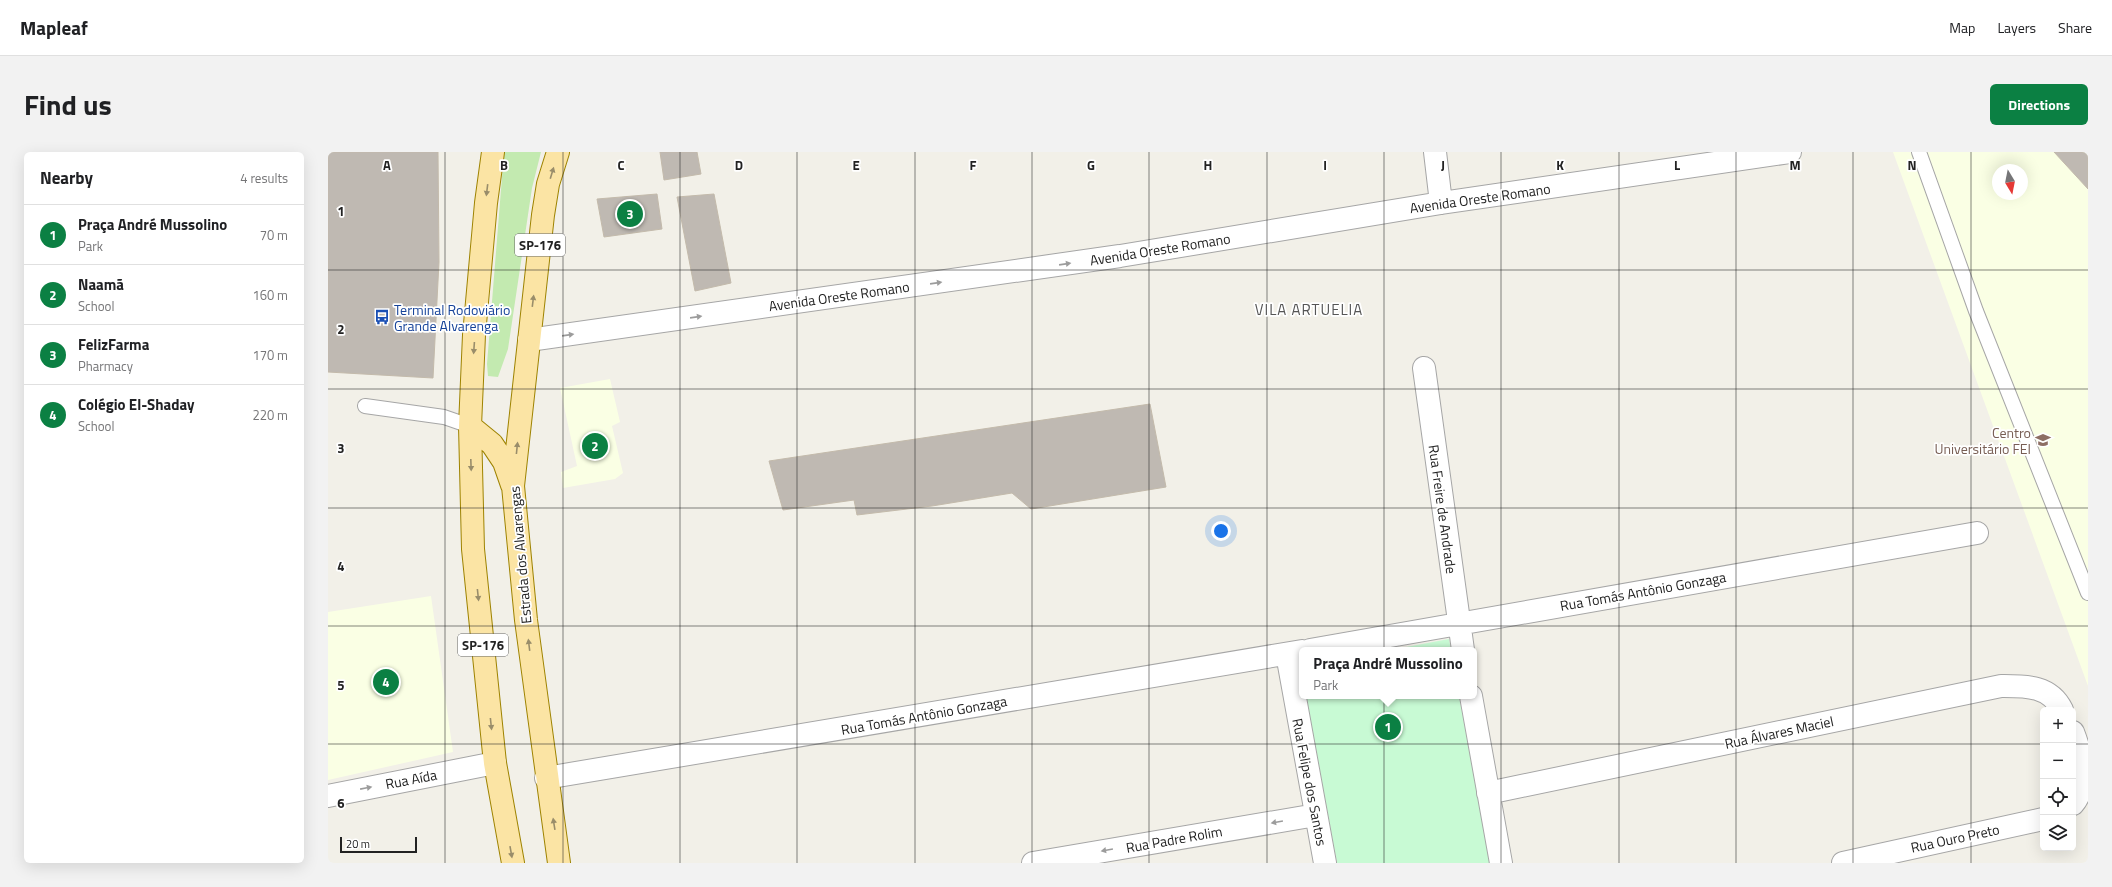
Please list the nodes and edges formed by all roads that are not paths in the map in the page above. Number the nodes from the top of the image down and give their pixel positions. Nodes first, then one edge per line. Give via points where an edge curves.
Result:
1 (493, 152) edge
2 (558, 152) edge
3 (1435, 152) edge
4 (1790, 152) edge
5 (1919, 152) edge
6 (1441, 203) junction
7 (529, 340) junction
8 (1424, 368) dead end
9 (365, 406) dead end
10 (470, 426) junction
11 (513, 486) junction
12 (1977, 533) dead end
13 (2088, 593) edge
14 (1458, 624) junction
15 (1327, 647) edge
16 (1462, 647) edge
17 (1294, 653) edge
18 (1299, 690) edge
19 (1300, 699) edge
20 (1472, 699) edge
21 (2060, 707) edge
22 (2076, 740) edge
23 (495, 763) junction
24 (546, 778) junction
25 (1488, 793) junction
26 (328, 796) edge
27 (2076, 802) edge
28 (1316, 815) junction
29 (2040, 820) edge
30 (512, 863) edge
31 (559, 863) edge
32 (1033, 863) edge
33 (1325, 863) edge
34 (1501, 863) edge
35 (1843, 863) edge

1 -> 10 main road, SP-176 via 474,335
7 -> 2 main road, Estrada dos Alvarengas / SP-176 via 543,215 548,184
3 - 6 street
4 - 6 street, Avenida Oreste Romano
5 - 13 lane via 1976,311
7 -> 6 street, Avenida Oreste Romano via 1112,258
11 -> 7 main road, Estrada dos Alvarengas / SP-176
8 - 14 street, Rua Freire de Andrade
9 - 10 lane via 444,417
10 - 11 main road via 492,444 504,462
10 -> 23 main road, SP-176 via 473,549
24 -> 11 main road, Estrada dos Alvarengas / SP-176 via 526,620
12 - 14 street, Rua Tomás Antônio Gonzaga
14 - 15 street, Rua Tomás Antônio Gonzaga
14 - 16 street, Rua Freire de Andrade
17 - 18 street, Rua Felipe dos Santos
17 - 24 street, Rua Tomás Antônio Gonzaga
19 - 28 street, Rua Felipe dos Santos
20 - 25 street
21 - 25 street, Rua Álvares Maciel via 2046,691 2029,686 2001,686
22 - 27 street via 2084,762 2087,783
26 -> 23 street, Rua Aída
23 -> 30 main road, SP-176
31 -> 24 main road, Estrada dos Alvarengas / SP-176
25 - 34 street
28 -> 32 street, Rua Padre Rolim
28 - 33 street, Rua Felipe dos Santos
29 - 35 street, Rua Ouro Preto

